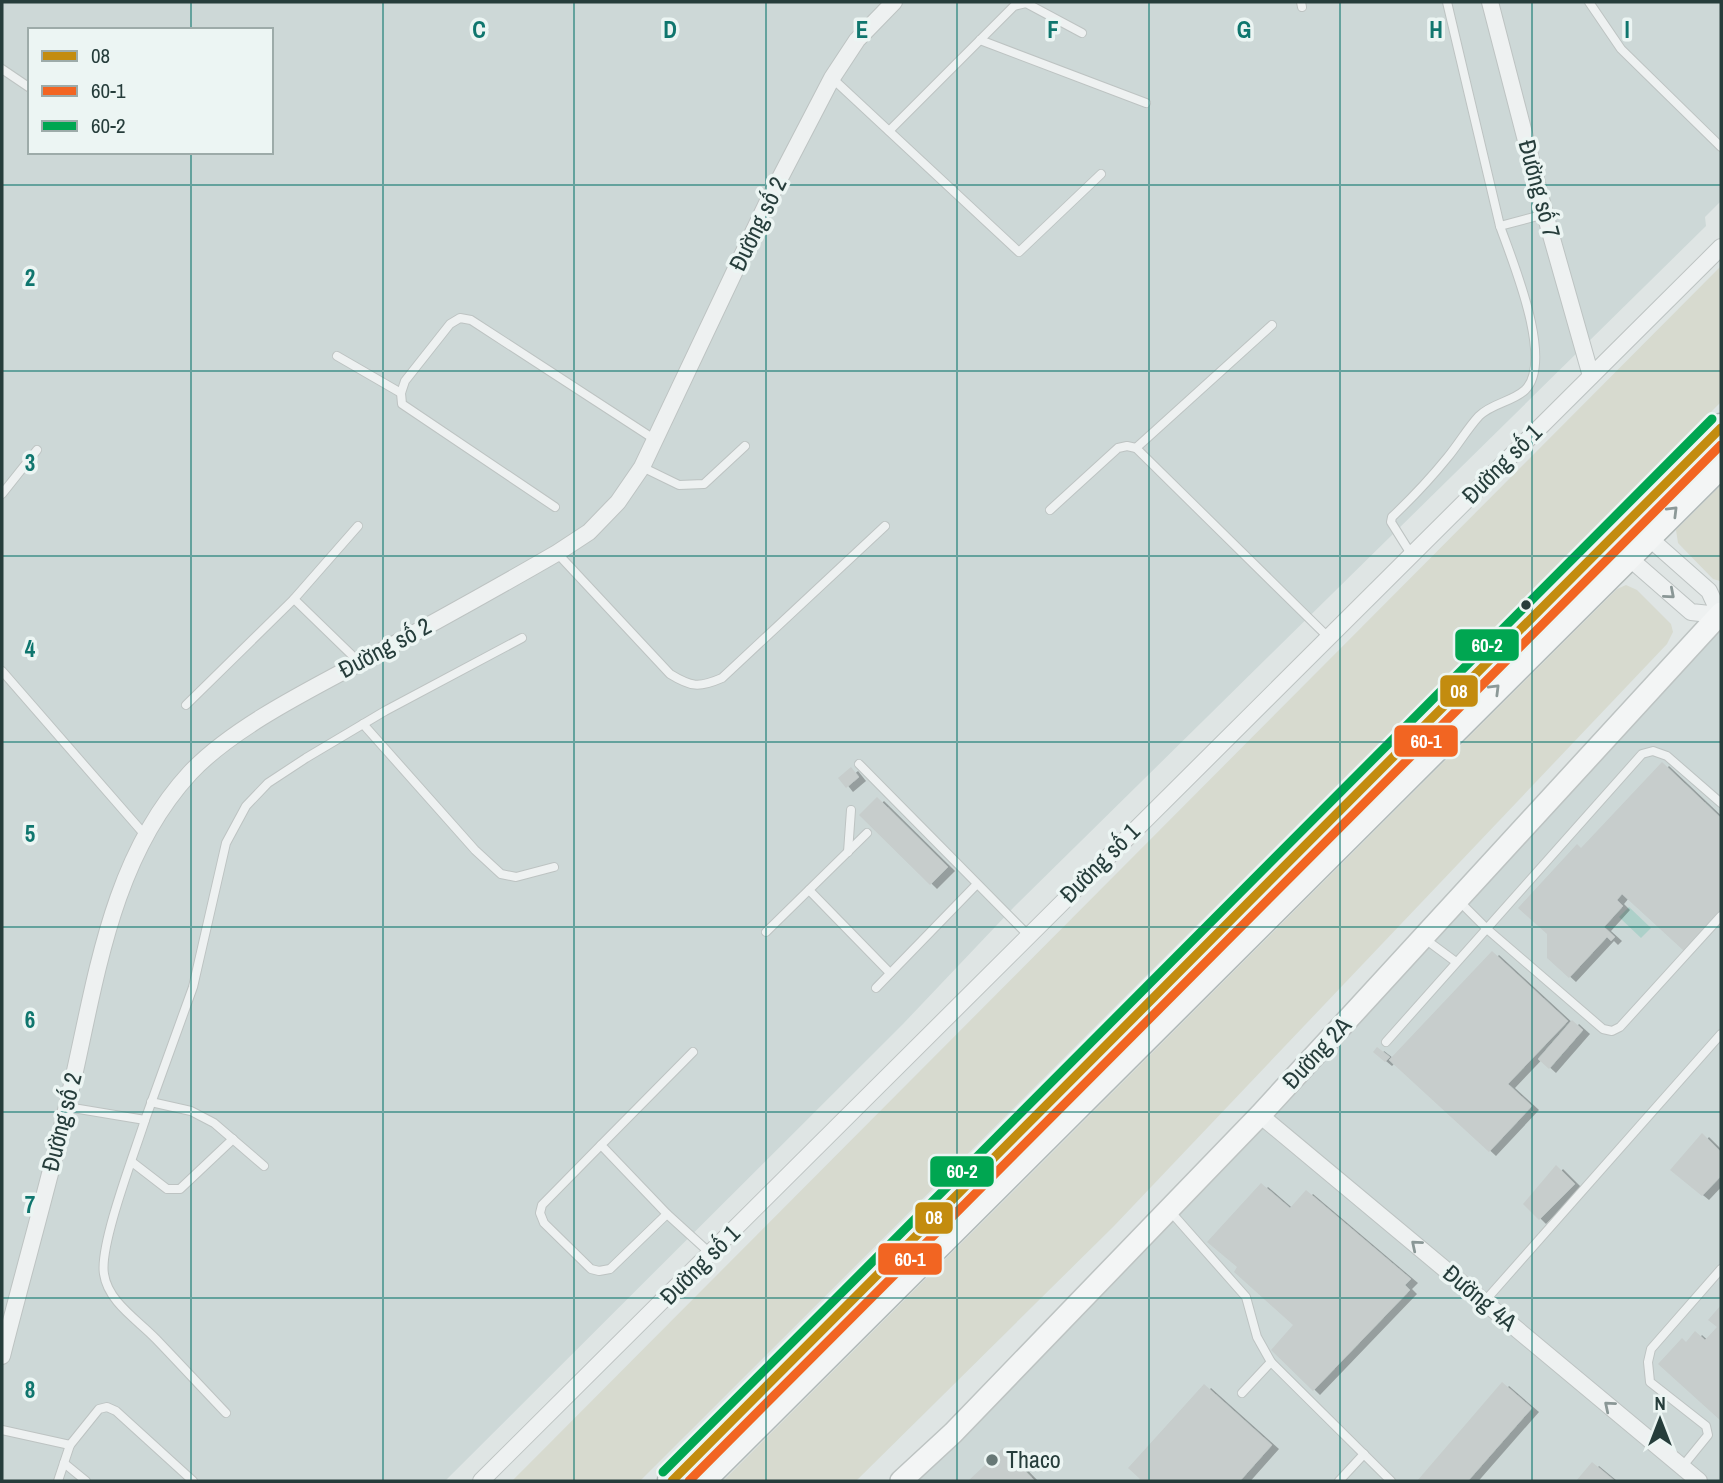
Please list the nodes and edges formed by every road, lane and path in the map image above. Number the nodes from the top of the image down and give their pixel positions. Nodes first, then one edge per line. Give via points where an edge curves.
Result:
1 (894, 2) edge
2 (1447, 2) edge
3 (1490, 2) edge
4 (1589, 2) edge
5 (1082, 33) dead end
6 (980, 40) junction
7 (2, 69) edge
8 (832, 78) junction
9 (28, 87) edge
10 (1146, 103) dead end
11 (888, 131) junction
12 (1721, 148) edge
13 (1101, 174) dead end
14 (1545, 214) junction
15 (1500, 226) junction
16 (1721, 247) edge
17 (1272, 325) dead end
18 (337, 356) dead end
19 (1591, 376) junction
20 (401, 393) junction
21 (1721, 428) edge
22 (654, 439) junction
23 (745, 446) dead end
24 (1136, 448) junction
25 (37, 450) dead end
26 (1721, 463) edge
27 (642, 467) junction
28 (2, 494) edge
29 (555, 507) dead end
30 (1051, 510) dead end
31 (358, 526) dead end
32 (885, 526) dead end
33 (1648, 537) junction
34 (557, 554) junction
35 (1411, 554) junction
36 (1628, 557) junction
37 (294, 599) junction
38 (1720, 615) edge
39 (1328, 637) junction
40 (522, 638) dead end
41 (360, 663) junction
42 (2, 671) edge
43 (186, 705) dead end
44 (363, 724) junction
45 (859, 764) dead end
46 (1721, 803) edge
47 (851, 810) dead end
48 (867, 833) dead end
49 (145, 835) junction
50 (848, 852) junction
51 (554, 867) dead end
52 (977, 884) junction
53 (809, 890) junction
54 (1458, 900) junction
55 (1721, 916) edge
56 (1487, 929) junction
57 (766, 932) dead end
58 (1028, 935) junction
59 (1423, 937) junction
60 (1456, 962) junction
61 (890, 973) junction
62 (876, 988) dead end
63 (1721, 1034) edge
64 (1386, 1042) dead end
65 (693, 1052) dead end
66 (151, 1102) junction
67 (67, 1107) junction
68 (1260, 1115) junction
69 (145, 1120) junction
70 (233, 1139) junction
71 (600, 1145) junction
72 (132, 1162) junction
73 (264, 1166) dead end
74 (1168, 1210) junction
75 (667, 1214) junction
76 (711, 1254) junction
77 (1721, 1269) edge
78 (1484, 1302) junction
79 (2, 1356) edge
80 (1271, 1362) junction
81 (1242, 1392) dead end
82 (226, 1413) dead end
83 (2, 1430) edge
84 (70, 1446) junction
85 (1364, 1454) junction
86 (64, 1464) junction
87 (1682, 1467) junction
88 (58, 1481) edge
89 (86, 1481) edge
90 (193, 1481) edge
91 (481, 1481) edge
92 (672, 1481) edge
93 (701, 1481) edge
94 (901, 1481) edge
95 (1339, 1481) edge
96 (1391, 1481) edge
97 (1699, 1481) edge

1 - 8 street, Đường số 2 via 857,40
2 - 15 lane
3 - 14 street, Đường số 7
4 - 12 lane via 1621,49
5 - 6 lane via 1026,3 1014,6
6 - 10 lane
6 - 11 lane
7 - 9 lane
8 - 11 lane
8 - 22 street, Đường số 2
11 - 13 lane via 1019,252
14 - 15 lane
14 - 19 street, Đường số 7
15 - 35 lane via 1530,311 1534,368 1530,384 1479,416 1392,517
16 - 19 street, Đường số 1
17 - 24 lane
18 - 20 lane
19 - 35 street, Đường số 1
20 - 22 lane via 405,381 450,324 460,318 471,320
20 - 29 lane via 402,404
21 - 92 highway
22 - 27 street, Đường số 2
23 - 27 lane via 704,484 679,485
24 - 30 lane via 1118,448
24 - 39 lane
25 - 28 lane
33 -> 26 highway
27 - 34 street, Đường số 2 via 618,502 589,532
31 - 37 lane
32 - 34 lane via 722,678 706,685 688,685 670,674
33 - 36 highway
33 - 38 street via 1709,591
34 - 41 street, Đường số 2
35 - 39 street, Đường số 1
36 -> 38 street via 1691,612
93 -> 36 highway
37 - 41 lane
37 - 43 lane
38 - 54 street, Đường 2A
39 - 58 street, Đường số 1
40 - 44 lane
41 - 49 street, Đường số 2 via 237,734 191,772
42 - 49 lane
44 - 51 lane via 501,874 516,877
44 - 66 lane via 268,783 233,827 194,987
45 - 52 lane
46 - 56 lane via 1667,756 1653,751 1642,754
47 - 50 lane
48 - 50 lane
49 - 67 street, Đường số 2 via 122,883 106,937
50 - 53 lane
52 - 58 lane
52 - 61 lane
53 - 57 lane
53 - 61 lane
54 - 56 lane
54 - 59 street, Đường 2A
55 - 56 lane via 1612,1031 1603,1029
56 - 60 lane
58 - 76 street, Đường số 1
59 - 60 lane
59 - 68 street, Đường 2A
60 - 64 lane
61 - 62 lane
63 - 78 lane
65 - 71 lane
66 - 69 lane
66 - 70 lane via 191,1111
67 - 69 lane
67 - 79 street, Đường số 2
68 - 74 street, Đường 2A
78 -> 68 street, Đường 4A
69 - 72 lane
70 - 72 lane via 180,1189 167,1189
70 - 73 lane
71 - 75 lane
71 - 75 lane via 542,1205 544,1223 591,1269 599,1271 610,1269
72 - 82 lane via 108,1238 103,1271 107,1286
74 - 80 lane via 1246,1297 1257,1338
74 - 94 street, Đường 2A
75 - 76 lane
76 - 91 street, Đường số 1
77 - 87 lane via 1651,1349 1648,1362 1650,1382 1706,1426 1707,1435
87 -> 78 street, Đường 4A
80 - 81 lane
80 - 85 lane
83 - 84 lane
84 - 86 lane
84 - 90 lane via 99,1409 107,1407 116,1410
85 - 95 lane
85 - 96 lane
86 - 88 lane
86 - 89 lane
87 - 97 street, Đường 4A

